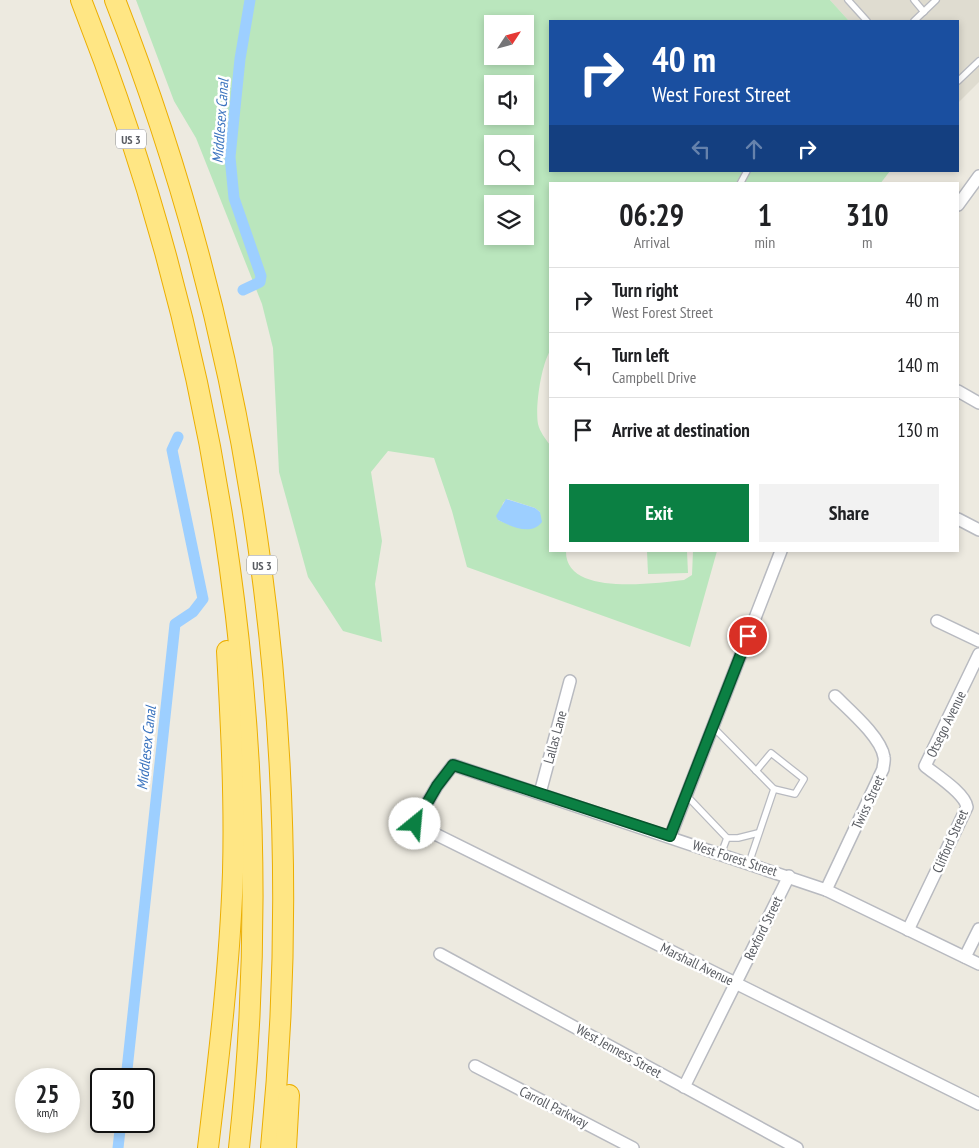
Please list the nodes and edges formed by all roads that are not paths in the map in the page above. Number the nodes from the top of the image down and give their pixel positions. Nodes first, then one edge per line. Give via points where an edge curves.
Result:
1 (81, 0) edge
2 (115, 0) edge
3 (848, 0) edge
4 (914, 0) edge
5 (936, 0) edge
6 (924, 12) junction
7 (866, 20) edge
8 (915, 20) edge
9 (979, 61) edge
10 (959, 79) edge
11 (979, 176) edge
12 (959, 205) edge
13 (959, 392) edge
14 (979, 403) edge
15 (218, 489) junction
16 (959, 520) edge
17 (979, 530) edge
18 (781, 552) edge
19 (937, 621) dead end
20 (979, 641) edge
21 (979, 654) edge
22 (570, 681) dead end
23 (835, 696) dead end
24 (713, 728) junction
25 (925, 766) joint
26 (756, 771) junction
27 (282, 775) junction
28 (774, 789) junction
29 (540, 793) junction
30 (686, 795) junction
31 (415, 824) joint
32 (758, 833) junction
33 (670, 836) junction
34 (727, 838) junction
35 (721, 854) junction
36 (749, 863) junction
37 (789, 876) junction
38 (826, 890) junction
39 (979, 929) edge
40 (908, 930) junction
41 (440, 954) dead end
42 (966, 957) junction
43 (979, 964) edge
44 (736, 983) junction
45 (474, 1066) dead end
46 (684, 1087) junction
47 (979, 1104) edge
48 (208, 1148) edge
49 (239, 1148) edge
50 (271, 1148) edge
51 (286, 1148) edge
52 (633, 1148) edge
53 (797, 1148) edge

1 - 15 highway, US 3 via 157,223 187,337
2 - 27 highway, US 3 via 183,197 232,388 264,579
3 - 7 lane
4 - 6 lane
5 - 6 lane
6 - 8 lane
9 - 10 lane
11 - 12 street
13 - 14 street
15 - 48 highway via 232,751 233,870 226,988
15 - 49 highway, US 3 via 239,645 251,820 251,986
16 - 17 street
18 - 24 street
19 - 20 street
21 - 25 street, Otsego Avenue
22 - 29 street, Lallas Lane
23 - 38 street, Twiss Street via 859,720 884,757 883,769
24 - 26 lane
24 - 30 street
25 - 40 street, Clifford Street via 960,794 967,807
26 - 28 lane
26 - 28 lane via 771,753 804,779 795,794
27 - 50 highway, US 3 via 283,982
27 - 51 highway via 291,891 292,971 292,1048
28 - 32 lane
29 - 31 street, West Forest Street via 453,765
29 - 33 street, West Forest Street
30 - 33 street
30 - 34 lane
31 - 44 street, Marshall Avenue
32 - 34 lane
32 - 36 lane
33 - 35 street, West Forest Street
34 - 35 lane
35 - 36 street, West Forest Street
36 - 37 street, West Forest Street
37 - 38 street, West Forest Street
37 - 44 street, Rexford Street
38 - 40 street, West Forest Street
39 - 42 street
40 - 42 street, West Forest Street
41 - 46 street, West Jenness Street
42 - 43 street, West Forest Street
44 - 46 street, Rexford Street
44 - 47 street, Marshall Avenue
45 - 52 street, Carroll Parkway
46 - 53 street, West Jenness Street

